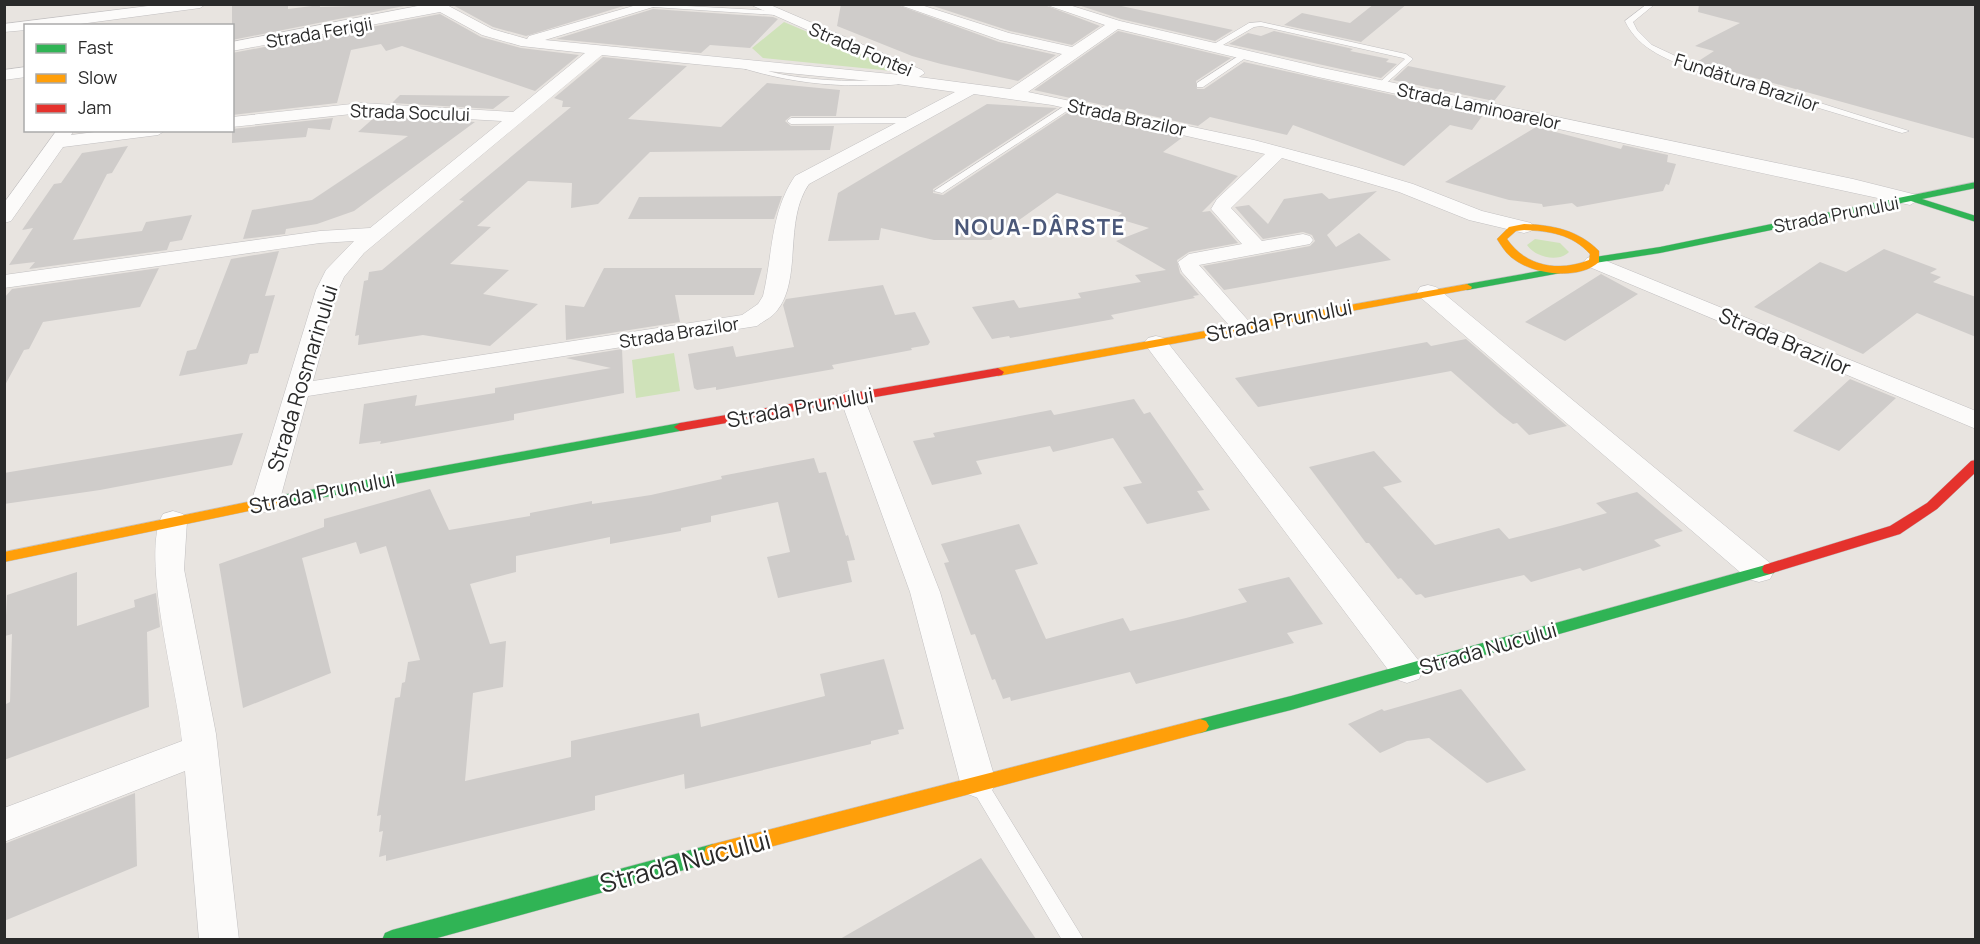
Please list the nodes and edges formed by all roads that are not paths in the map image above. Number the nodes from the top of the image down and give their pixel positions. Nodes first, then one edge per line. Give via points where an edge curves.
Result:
1 (200, 4) edge
2 (611, 4) edge
3 (755, 4) edge
4 (903, 4) edge
5 (1050, 4) edge
6 (1652, 4) edge
7 (655, 5) edge
8 (173, 6) edge
9 (438, 7) edge
10 (34, 12) dead end
11 (629, 12) junction
12 (776, 13) junction
13 (123, 20) edge
14 (27, 24) edge
15 (58, 24) edge
16 (1116, 24) junction
17 (24, 26) edge
18 (4, 28) edge
19 (525, 43) junction
20 (234, 47) edge
21 (1213, 47) junction
22 (597, 51) junction
23 (1073, 52) junction
24 (1246, 55) junction
25 (734, 62) junction
26 (24, 72) edge
27 (4, 75) edge
28 (914, 80) junction
29 (933, 82) junction
30 (1200, 86) dead end
31 (1382, 86) junction
32 (974, 88) junction
33 (1014, 94) junction
34 (1072, 105) junction
35 (516, 117) junction
36 (791, 121) dead end
37 (912, 121) junction
38 (234, 122) edge
39 (1905, 131) dead end
40 (126, 132) edge
41 (62, 136) edge
42 (1278, 152) junction
43 (1976, 184) edge
44 (939, 191) dead end
45 (1421, 194) junction
46 (1911, 199) junction
47 (4, 217) edge
48 (1976, 219) edge
49 (1524, 227) junction
50 (1557, 230) junction
51 (375, 234) junction
52 (1599, 235) dead end
53 (1642, 239) dead end
54 (1303, 240) dead end
55 (1695, 241) junction
56 (1257, 248) junction
57 (1503, 255) junction
58 (1594, 261) junction
59 (1562, 270) junction
60 (4, 282) edge
61 (1428, 292) junction
62 (1243, 327) junction
63 (1156, 343) junction
64 (296, 392) junction
65 (852, 398) junction
66 (1976, 421) edge
67 (1976, 464) edge
68 (265, 503) junction
69 (173, 521) junction
70 (4, 557) edge
71 (1759, 571) junction
72 (1407, 670) junction
73 (200, 750) junction
74 (978, 782) junction
75 (4, 825) edge
76 (219, 939) edge
77 (392, 939) edge
78 (1074, 939) edge

1 - 8 street
2 - 11 street
3 - 12 street, Strada Fontei
4 - 23 street via 1005,37
5 - 16 street, Strada Laminoarelor
6 - 39 lane, Fundătura Brazilor via 1629,21 1632,31 1671,58
7 - 11 street
7 - 12 lane
8 - 13 street
9 - 19 street, Strada Brazilor via 493,35
9 - 20 street, Strada Ferigii
10 - 14 street
11 - 19 street
12 - 29 street, Strada Fontei
13 - 15 street
16 - 21 street, Strada Laminoarelor
16 - 23 street
17 - 18 street
19 - 22 street, Strada Brazilor
21 - 24 street, Strada Laminoarelor
21 - 31 lane via 1261,24 1406,56 1408,59
22 - 25 street, Strada Brazilor
22 - 35 street, Strada Rosmarinului
23 - 33 street
24 - 30 lane
24 - 31 street, Strada Laminoarelor
25 - 28 street, Strada Brazilor
25 - 28 lane via 770,76 855,85
26 - 27 street
28 - 29 street, Strada Brazilor
29 - 32 street, Strada Brazilor
31 - 46 street, Strada Laminoarelor
32 - 33 street, Strada Brazilor
32 - 37 street, Strada Brazilor
33 - 34 street, Strada Brazilor
34 - 42 street, Strada Brazilor
34 - 44 lane
35 - 38 street, Strada Socului via 361,108
35 - 51 street, Strada Rosmarinului
36 - 37 lane
37 - 64 street, Strada Brazilor via 802,180 794,188 768,307 749,321
40 - 41 street
41 - 47 street
42 - 45 street, Strada Brazilor
42 - 56 street via 1221,209
43 - 46 street, Strada Prunului
45 - 49 street, Strada Brazilor via 1476,216
45 - 57 street, Strada Brazilor
46 - 48 street
46 - 55 street, Strada Prunului
49 - 50 street
49 - 57 street via 1506,233 1502,239
50 - 52 street
50 - 58 street via 1591,247
51 - 60 street via 338,235
51 - 64 street, Strada Rosmarinului via 334,275
53 - 55 street, Strada Prunului
54 - 56 street
55 - 58 street, Strada Prunului
56 - 62 street via 1188,262 1189,268
57 - 59 street
57 - 61 street, Strada Prunului via 1489,271
58 - 59 street, Strada Prunului via 1582,268
58 - 66 street, Strada Brazilor
59 - 61 street, Strada Prunului
61 - 62 street, Strada Prunului
61 - 71 street
62 - 63 street, Strada Prunului
63 - 65 street, Strada Prunului
63 - 72 street
64 - 68 street, Strada Rosmarinului
65 - 68 street, Strada Prunului
65 - 74 street via 925,592
67 - 71 street, Strada Nucului via 1932,506 1894,530
68 - 69 street, Strada Prunului
69 - 70 street, Strada Prunului
69 - 73 street via 169,569
71 - 72 street, Strada Nucului
72 - 74 street, Strada Nucului
73 - 75 street
73 - 76 street
74 - 77 street, Strada Nucului
74 - 78 lane

